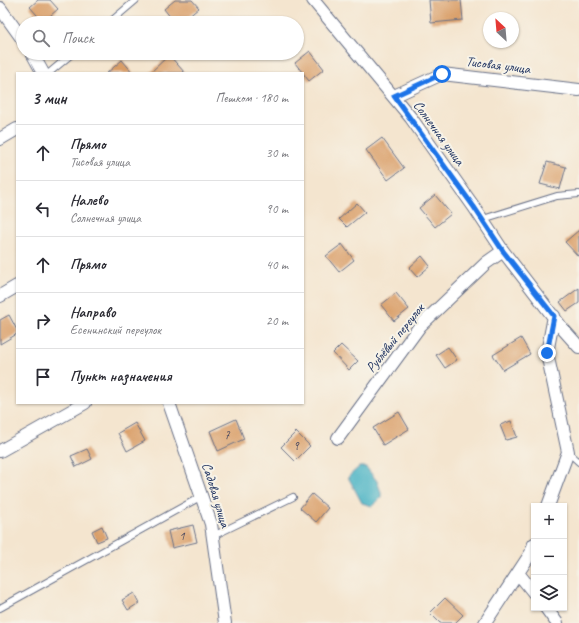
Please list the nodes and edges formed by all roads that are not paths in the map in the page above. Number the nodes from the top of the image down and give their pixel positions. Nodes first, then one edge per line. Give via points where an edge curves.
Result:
1 (136, 0) edge
2 (313, 0) edge
3 (0, 8) edge
4 (117, 16) edge
5 (16, 30) edge
6 (36, 60) edge
7 (65, 60) edge
8 (42, 72) edge
9 (50, 72) edge
10 (579, 90) edge
11 (394, 96) junction
12 (16, 131) edge
13 (0, 139) edge
14 (579, 194) edge
15 (482, 219) junction
16 (503, 251) junction
17 (16, 287) edge
18 (0, 296) edge
19 (554, 316) junction
20 (579, 347) edge
21 (83, 404) edge
22 (170, 404) edge
23 (338, 438) dead end
24 (0, 451) edge
25 (568, 452) junction
26 (579, 462) edge
27 (202, 496) junction
28 (293, 497) dead end
29 (549, 503) edge
30 (213, 536) junction
31 (531, 553) edge
32 (518, 573) junction
33 (531, 589) edge
34 (0, 608) edge
35 (548, 611) edge
36 (225, 623) edge
37 (485, 623) edge
38 (557, 623) edge

1 - 4 lane
2 - 11 street, Солнечная улица via 365,65
3 - 5 street
6 - 8 street
7 - 9 lane
10 - 11 street, Тисовая улица via 442,74
11 - 15 street, Солнечная улица
12 - 13 street
14 - 15 lane via 557,196
15 - 16 street, Солнечная улица
16 - 19 street, Солнечная улица
16 - 23 street, Рублёвый переулок via 486,263 420,326
17 - 18 street
19 - 20 street, Солнечная улица
19 - 25 street via 547,353
21 - 24 street
22 - 27 street, Садовая улица
25 - 26 lane
25 - 29 street
27 - 30 street, Садовая улица
27 - 34 lane
28 - 30 lane
30 - 36 street, Садовая улица
31 - 32 street
32 - 33 street
32 - 37 street
35 - 38 street

